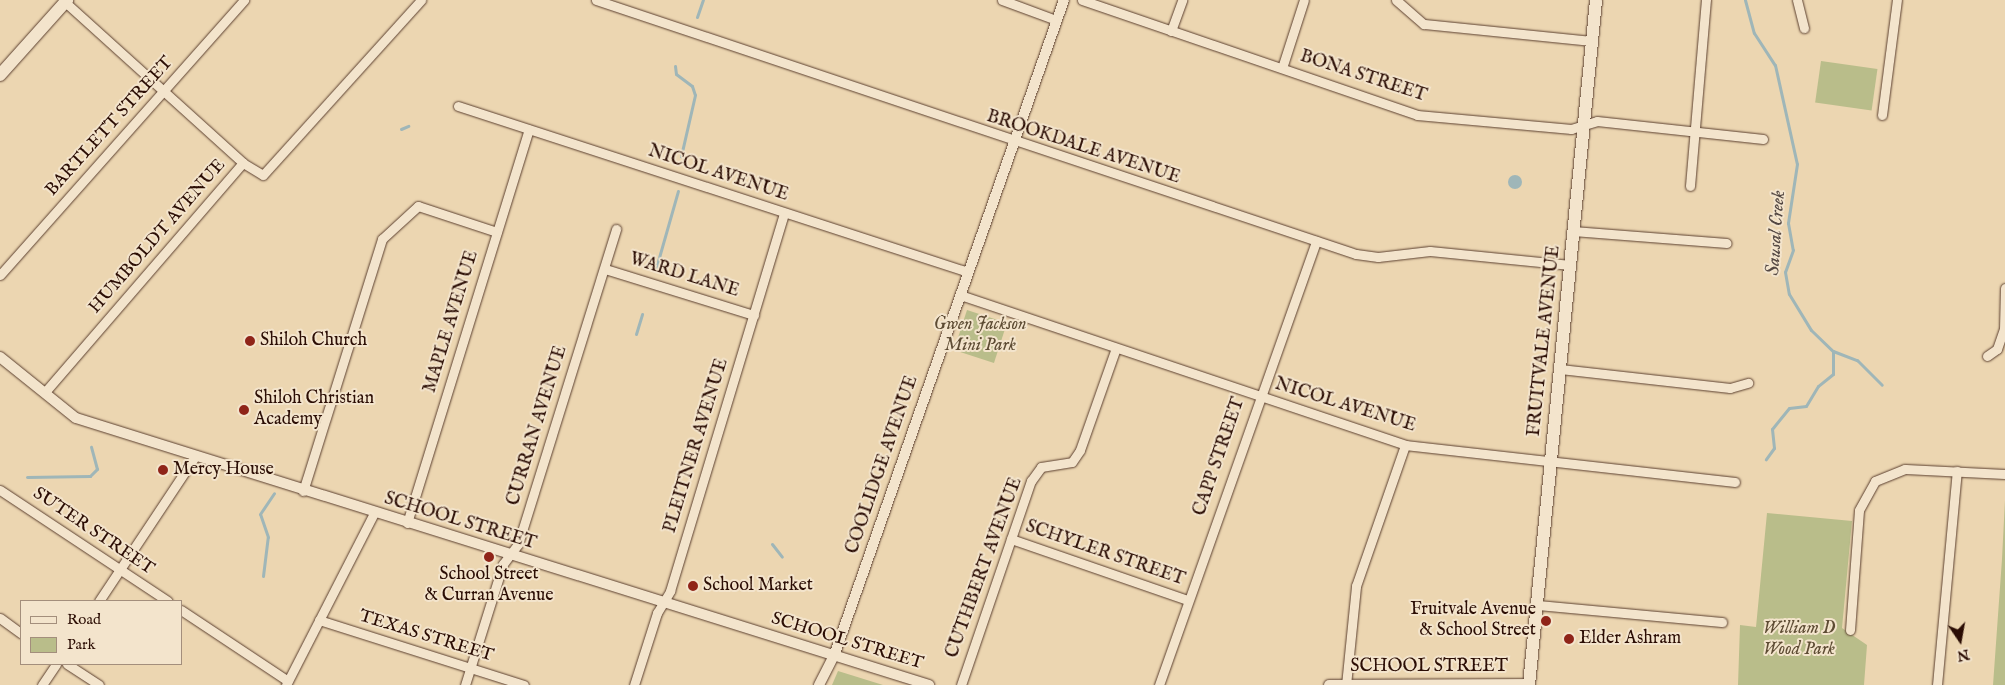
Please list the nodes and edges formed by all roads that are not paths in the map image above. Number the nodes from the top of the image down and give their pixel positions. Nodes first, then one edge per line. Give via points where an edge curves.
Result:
1 (244, 0) edge
2 (421, 0) edge
3 (596, 0) edge
4 (1002, 0) edge
5 (1064, 0) edge
6 (1082, 0) edge
7 (1182, 0) edge
8 (1304, 0) edge
9 (1396, 0) edge
10 (1596, 0) edge
11 (1706, 0) edge
12 (1797, 0) edge
13 (1897, 0) edge
14 (66, 1) edge
15 (1056, 20) junction
16 (1804, 28) dead end
17 (1171, 31) junction
18 (1592, 41) junction
19 (1282, 68) junction
20 (0, 75) edge
21 (162, 92) junction
22 (458, 106) dead end
23 (1882, 115) dead end
24 (1583, 126) junction
25 (529, 130) junction
26 (1696, 132) junction
27 (1763, 139) dead end
28 (1014, 142) junction
29 (243, 163) junction
30 (1690, 186) dead end
31 (784, 213) junction
32 (616, 229) dead end
33 (1573, 231) junction
34 (497, 232) junction
35 (1316, 241) junction
36 (1727, 243) dead end
37 (1570, 265) junction
38 (605, 268) junction
39 (968, 272) junction
40 (0, 275) edge
41 (2005, 288) edge
42 (960, 295) junction
43 (754, 315) junction
44 (1116, 348) junction
45 (1987, 356) dead end
46 (0, 357) edge
47 (1560, 369) junction
48 (1748, 383) dead end
49 (45, 392) junction
50 (1259, 396) junction
51 (1405, 445) junction
52 (194, 458) junction
53 (1551, 460) junction
54 (1958, 471) junction
55 (2005, 474) edge
56 (1735, 482) dead end
57 (0, 490) edge
58 (303, 491) junction
59 (374, 514) junction
60 (407, 523) junction
61 (1011, 538) junction
62 (512, 554) junction
63 (121, 569) junction
64 (100, 600) edge
65 (167, 600) edge
66 (1187, 600) junction
67 (664, 602) junction
68 (1537, 605) junction
69 (182, 611) edge
70 (0, 618) edge
71 (318, 620) junction
72 (1722, 622) dead end
73 (1850, 630) dead end
74 (20, 632) edge
75 (834, 656) junction
76 (55, 665) edge
77 (69, 665) edge
78 (471, 668) junction
79 (287, 683) edge
80 (1346, 684) edge
81 (1529, 684) edge
82 (42, 685) edge
83 (99, 685) edge
84 (465, 685) edge
85 (524, 685) edge
86 (634, 685) edge
87 (819, 685) edge
88 (929, 685) edge
89 (960, 685) edge
90 (1158, 685) edge
91 (1329, 685) edge
92 (1937, 685) edge

1 - 21 street, BARTLETT STREET
2 - 29 street, HUMBOLDT AVENUE via 263,175
3 - 28 street, BROOKDALE AVENUE
4 - 15 street
5 - 15 street, COOLIDGE AVENUE
6 - 17 street, BONA STREET
7 - 17 street
8 - 19 street
9 - 18 street via 1424,24
10 - 18 main road, FRUITVALE AVENUE
11 - 26 street
12 - 16 street
13 - 23 street
14 - 20 main road
14 - 21 street
15 - 28 street, COOLIDGE AVENUE
17 - 19 street, BONA STREET
18 - 24 main road, FRUITVALE AVENUE
19 - 24 street, BONA STREET via 1417,115 1571,129
21 - 29 street
21 - 40 street, BARTLETT STREET
22 - 25 street, NICOL AVENUE
24 - 26 street, BONA STREET via 1597,121
24 - 33 main road, FRUITVALE AVENUE
25 - 31 street, NICOL AVENUE
25 - 34 street, MAPLE AVENUE
26 - 27 street, BONA STREET
26 - 30 street
28 - 35 street, BROOKDALE AVENUE
28 - 39 street, COOLIDGE AVENUE
29 - 49 street, HUMBOLDT AVENUE
31 - 39 street, NICOL AVENUE
31 - 43 street, PLEITNER AVENUE
32 - 38 street, CURRAN AVENUE
33 - 36 street
33 - 37 main road, FRUITVALE AVENUE
34 - 58 street via 418,206 382,238
34 - 60 street, MAPLE AVENUE
35 - 37 street, BROOKDALE AVENUE via 1378,257 1430,251
35 - 50 street, CAPP STREET
37 - 47 main road, FRUITVALE AVENUE
38 - 43 street, WARD LANE
38 - 62 street, CURRAN AVENUE
39 - 42 street, COOLIDGE AVENUE
41 - 45 street via 2004,329 1997,349
42 - 44 street, NICOL AVENUE
42 - 75 street, COOLIDGE AVENUE
43 - 67 street, PLEITNER AVENUE
44 - 50 street, NICOL AVENUE
44 - 61 street, CUTHBERT AVENUE via 1080,450 1072,462 1041,467 1031,481
46 - 49 street, SCHOOL STREET
47 - 48 street via 1730,388
47 - 53 main road, FRUITVALE AVENUE
49 - 52 street, SCHOOL STREET via 76,418
50 - 51 street, NICOL AVENUE
50 - 66 street, CAPP STREET
51 - 53 street, NICOL AVENUE
51 - 80 street via 1356,586
52 - 58 street, SCHOOL STREET
52 - 63 street
53 - 56 street, NICOL AVENUE
53 - 68 main road, FRUITVALE AVENUE
54 - 55 street
54 - 73 street via 1905,468 1875,480 1865,493 1859,510
54 - 92 street
57 - 63 street, SUTER STREET
58 - 59 street, SCHOOL STREET
59 - 60 street, SCHOOL STREET
59 - 71 street
60 - 62 street, SCHOOL STREET
61 - 66 street, SCHYLER STREET
61 - 89 street, CUTHBERT AVENUE
62 - 67 street, SCHOOL STREET
62 - 78 street, CURRAN AVENUE via 503,564
63 - 64 street
63 - 65 street, SUTER STREET
66 - 90 street, CAPP STREET
67 - 75 street, SCHOOL STREET
67 - 86 street, PLEITNER AVENUE
68 - 72 street
68 - 81 main road, FRUITVALE AVENUE
69 - 79 street
70 - 74 street
71 - 78 street, TEXAS STREET
71 - 79 street
75 - 87 street, COOLIDGE AVENUE
75 - 88 street, SCHOOL STREET
76 - 82 street
77 - 83 street
78 - 84 street, CURRAN AVENUE
78 - 85 street, TEXAS STREET
80 - 81 street, SCHOOL STREET
80 - 91 street, SCHOOL STREET

